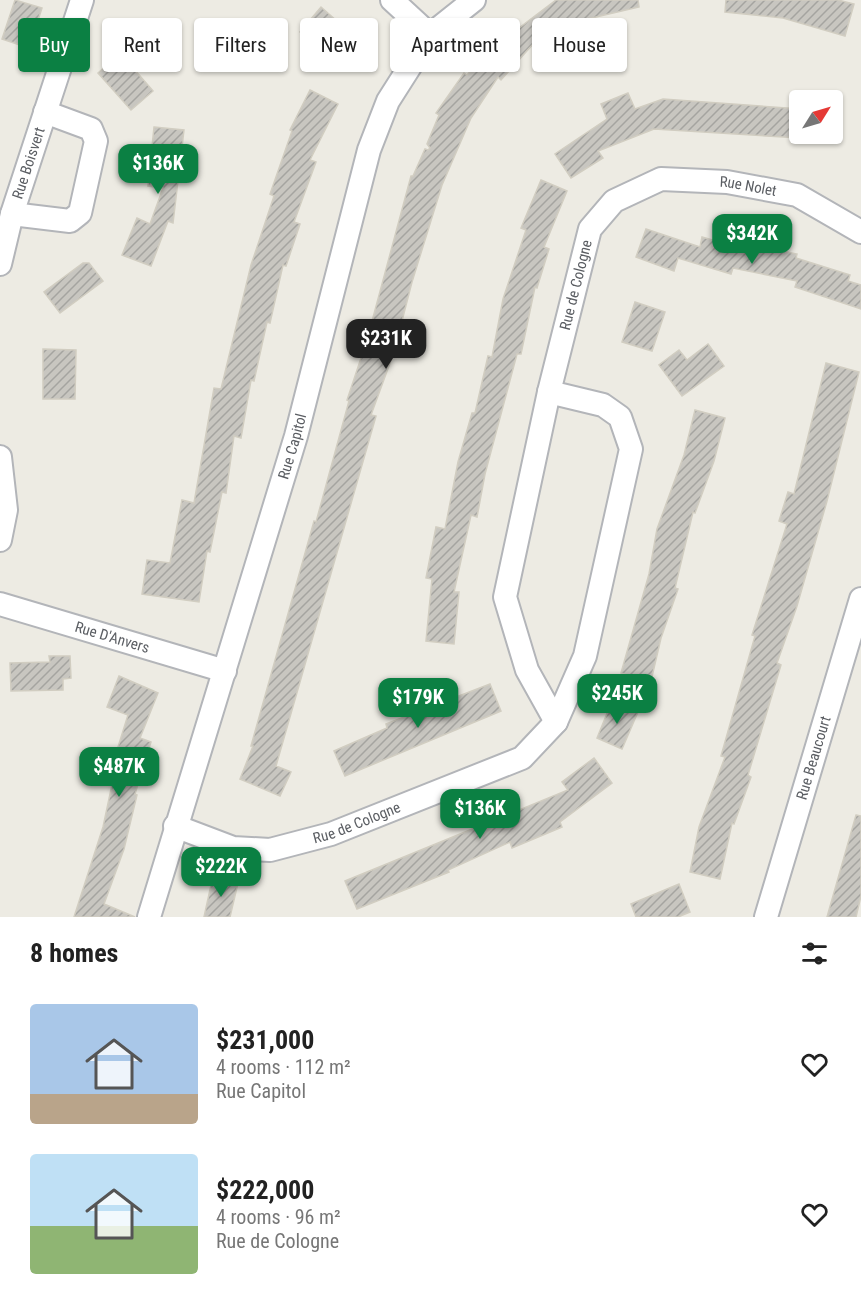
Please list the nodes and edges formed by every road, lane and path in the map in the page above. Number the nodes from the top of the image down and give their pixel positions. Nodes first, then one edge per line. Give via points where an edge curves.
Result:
1 (82, 0) edge
2 (392, 0) edge
3 (474, 0) edge
4 (412, 18) edge
5 (451, 18) edge
6 (406, 72) edge
7 (45, 112) junction
8 (662, 179) joint
9 (12, 214) junction
10 (861, 232) edge
11 (0, 264) edge
12 (549, 392) junction
13 (0, 458) edge
14 (0, 540) edge
15 (861, 598) edge
16 (0, 604) edge
17 (225, 671) junction
18 (556, 722) junction
19 (175, 826) junction
20 (149, 917) edge
21 (766, 917) edge

1 - 7 street, Rue Boisvert
2 - 4 street
3 - 5 street, Rue Capitol
6 - 17 street, Rue Capitol via 388,101 369,150 296,436
7 - 9 street, Rue Boisvert
7 - 9 street, Rue Boisvert via 91,129 96,141 80,213 70,221
8 - 10 street, Rue Nolet via 727,182 797,195
8 - 12 street, Rue de Cologne via 614,201 590,229
9 - 11 street, Rue Boisvert
12 - 18 street, Rue de Cologne via 506,597 527,670
12 - 18 street, Rue de Cologne via 603,405 620,417 631,449 585,656
13 - 14 street via 6,510
15 - 21 street, Rue Beaucourt
16 - 17 street, Rue D'Anvers
17 - 19 street, Rue Capitol
18 - 19 street, Rue de Cologne via 522,758 331,834 270,850 232,848
19 - 20 street, Rue Capitol

